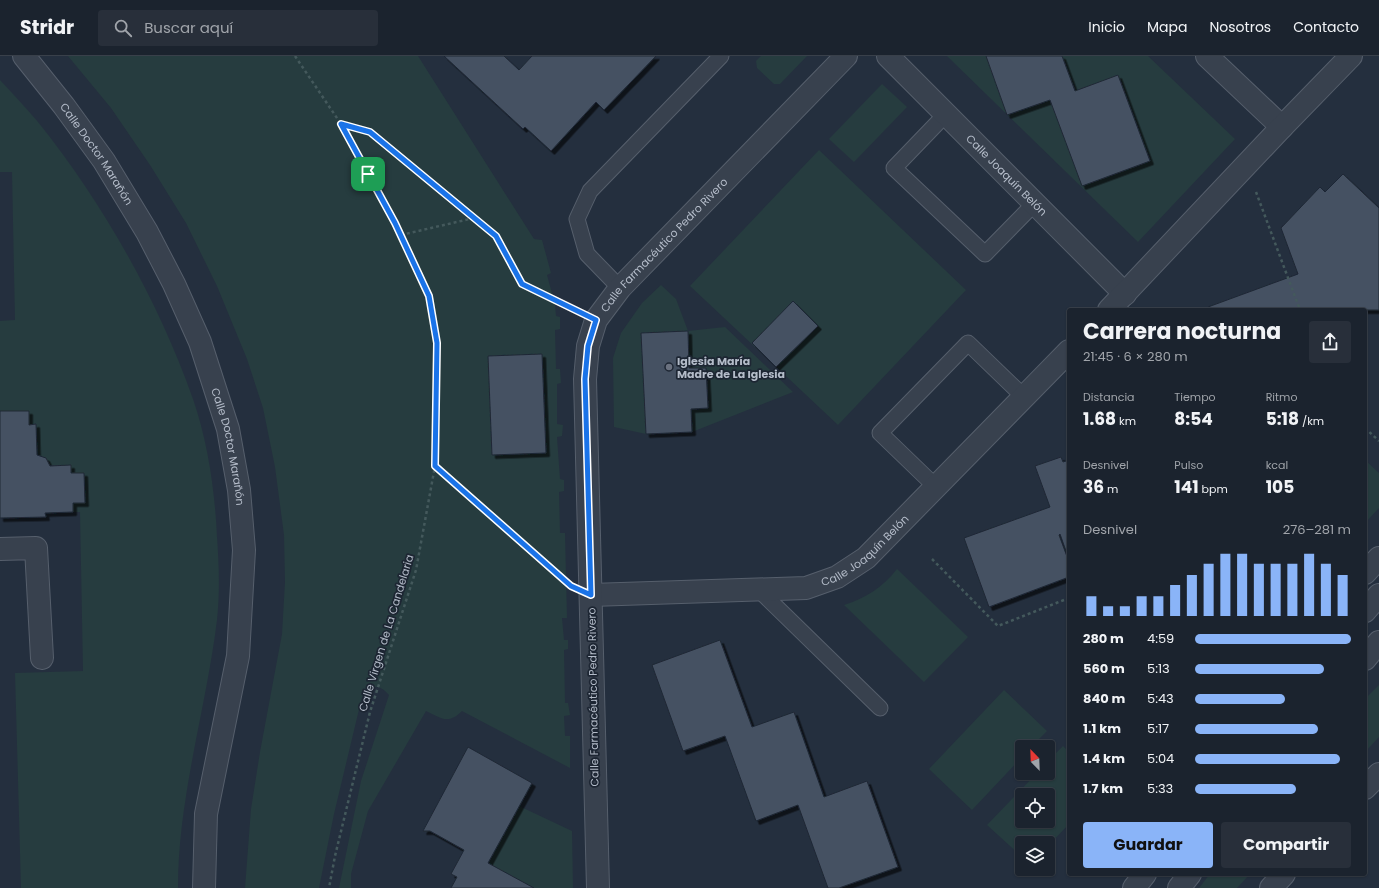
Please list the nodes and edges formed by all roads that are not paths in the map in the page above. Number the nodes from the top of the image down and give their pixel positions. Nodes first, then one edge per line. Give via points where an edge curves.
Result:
1 (24, 56) edge
2 (721, 56) edge
3 (846, 56) edge
4 (888, 56) edge
5 (1207, 56) edge
6 (1351, 56) edge
7 (946, 114) junction
8 (1282, 127) junction
9 (1035, 203) junction
10 (620, 288) junction
11 (1125, 294) junction
12 (1112, 308) edge
13 (1067, 353) edge
14 (1024, 397) junction
15 (936, 487) junction
16 (0, 550) edge
17 (1379, 558) edge
18 (1367, 571) edge
19 (758, 589) junction
20 (591, 595) junction
21 (1379, 595) edge
22 (1367, 609) edge
23 (1379, 642) edge
24 (1367, 657) edge
25 (42, 658) dead end
26 (880, 708) dead end
27 (1379, 774) edge
28 (1367, 786) edge
29 (1139, 876) edge
30 (1143, 876) edge
31 (1188, 876) edge
32 (1282, 876) edge
33 (204, 888) edge
34 (598, 888) edge
35 (1132, 888) edge
36 (1179, 888) edge
37 (1271, 888) edge

1 - 33 street, Calle Doctor Marañón via 104,161 147,232 200,342 228,429 239,490 244,550 238,656 206,814
2 - 10 lane via 590,191 577,219 587,254
3 - 10 street, Calle Farmacéutico Pedro Rivero
4 - 7 street, Calle Joaquín Belón
5 - 8 street
6 - 8 street
7 - 9 street, Calle Joaquín Belón
7 - 9 lane via 894,168 985,254
8 - 11 street
9 - 11 street, Calle Joaquín Belón
10 - 20 street, Calle Farmacéutico Pedro Rivero via 596,320 588,346 585,379
11 - 12 street
13 - 14 street, Calle Joaquín Belón
14 - 15 street, Calle Joaquín Belón
14 - 15 lane via 968,343 880,433
15 - 19 street, Calle Joaquín Belón via 866,558 837,577 806,588
16 - 25 street via 36,548
17 - 18 street
19 - 20 street, Calle Joaquín Belón
19 - 26 lane
20 - 34 street, Calle Farmacéutico Pedro Rivero
21 - 22 street
23 - 24 street
27 - 28 street
29 - 35 street
30 - 35 street
31 - 36 street
32 - 37 street

